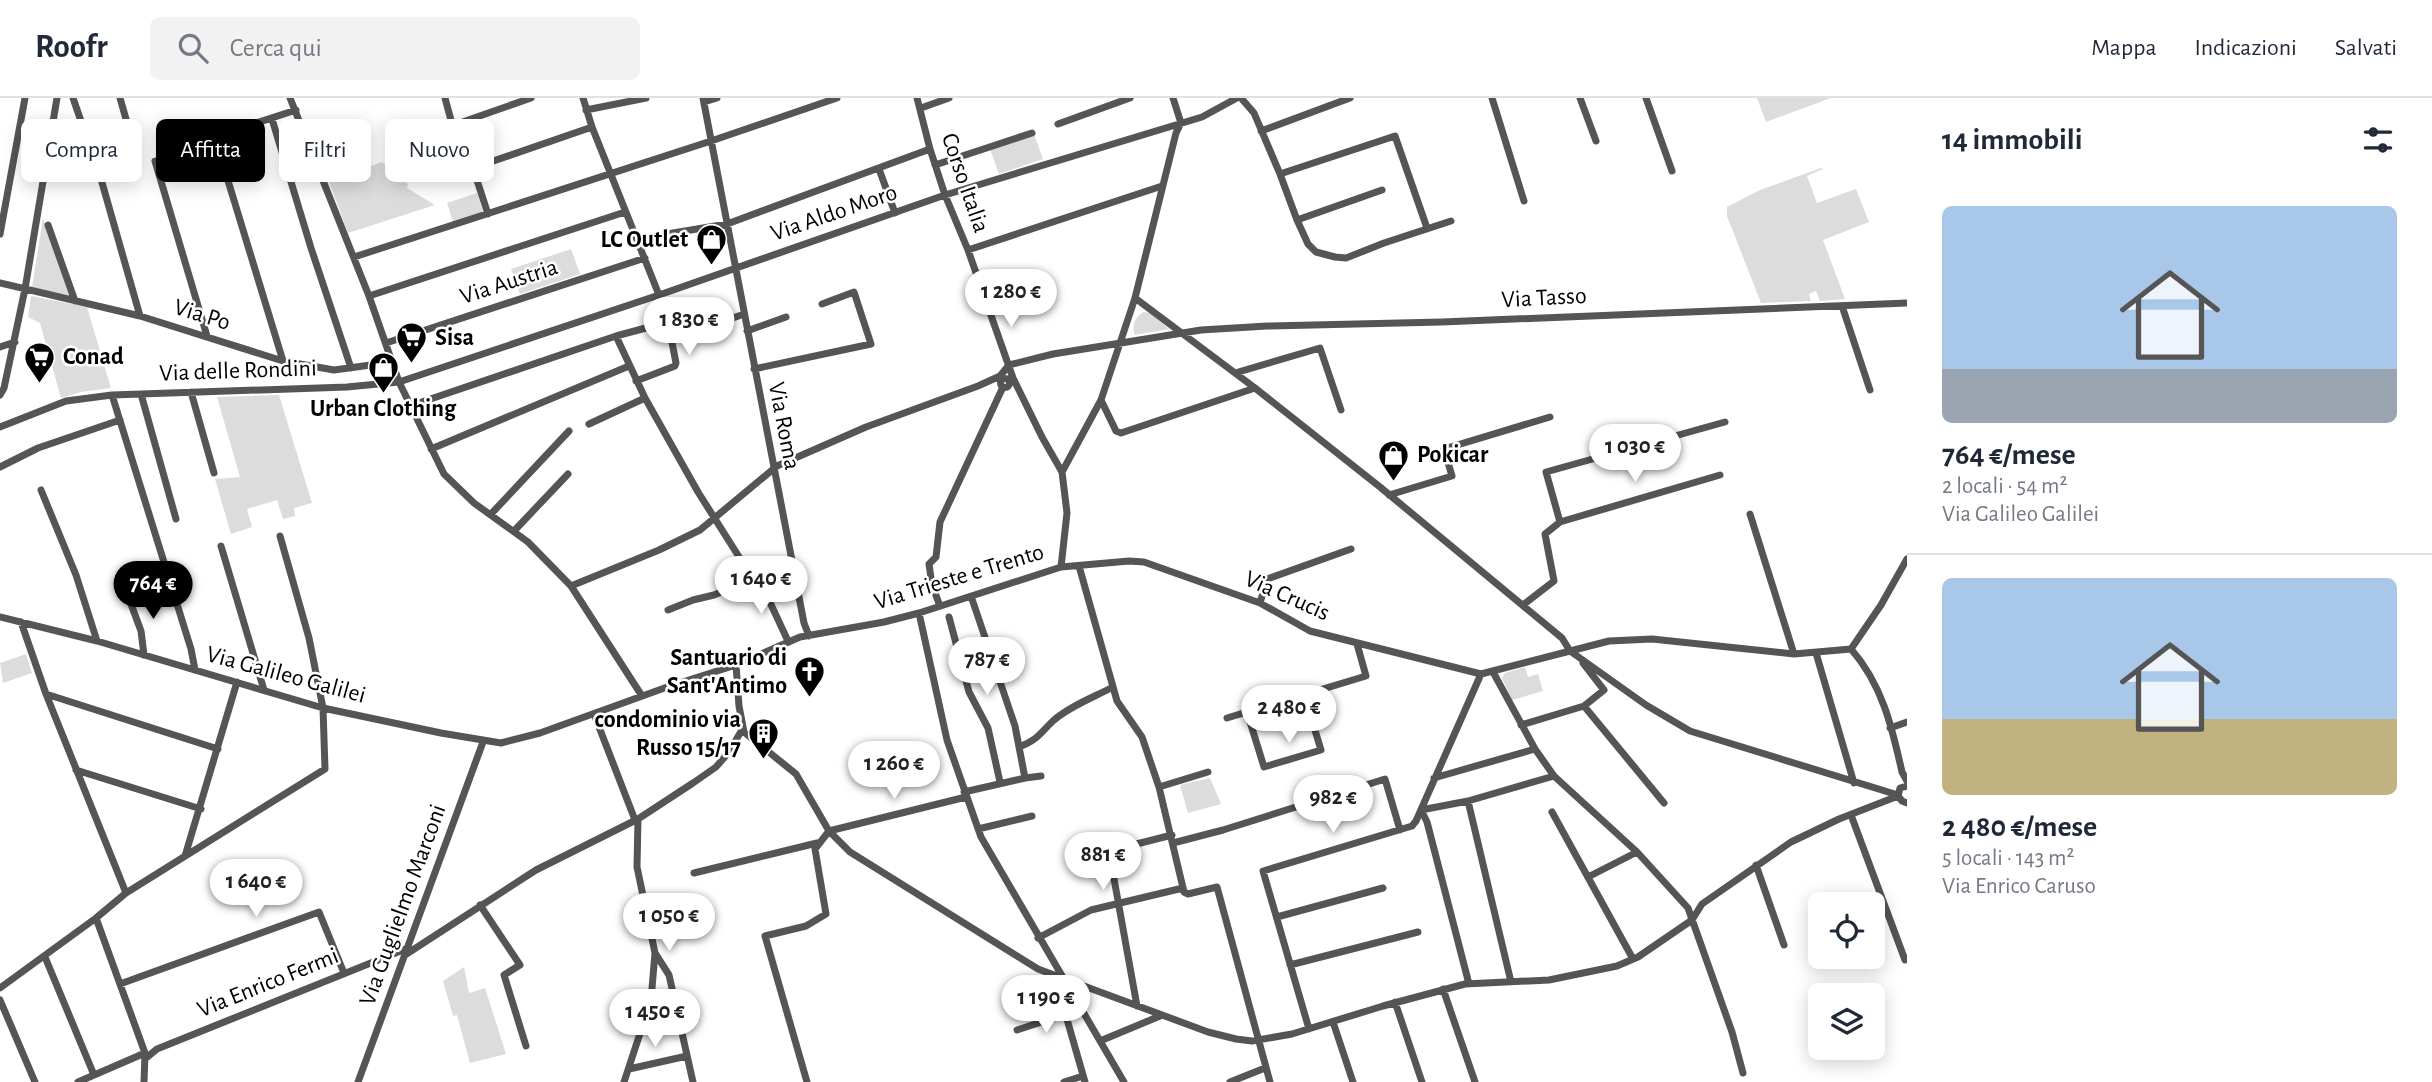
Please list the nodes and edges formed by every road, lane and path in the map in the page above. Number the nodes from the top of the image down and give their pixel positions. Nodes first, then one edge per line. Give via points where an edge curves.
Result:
1 (25, 98) edge
2 (57, 98) edge
3 (73, 98) edge
4 (120, 98) edge
5 (290, 98) edge
6 (445, 98) edge
7 (531, 98) edge
8 (583, 98) edge
9 (646, 98) edge
10 (717, 98) edge
11 (838, 98) edge
12 (917, 98) edge
13 (949, 98) edge
14 (1130, 98) edge
15 (1173, 98) edge
16 (1239, 98) edge
17 (1350, 98) edge
18 (1492, 98) edge
19 (1580, 98) edge
20 (1646, 98) edge
21 (703, 100) edge
22 (921, 108) junction
23 (296, 110) junction
24 (586, 110) junction
25 (126, 119) edge
26 (272, 119) junction
27 (452, 119) edge
28 (471, 119) edge
29 (265, 121) edge
30 (1181, 122) junction
31 (1058, 124) dead end
32 (592, 127) junction
33 (1261, 131) junction
34 (1032, 133) dead end
35 (711, 141) junction
36 (1596, 141) dead end
37 (930, 149) junction
38 (155, 161) dead end
39 (494, 161) edge
40 (935, 165) junction
41 (879, 169) junction
42 (1672, 171) dead end
43 (611, 174) junction
44 (1280, 174) junction
45 (228, 182) edge
46 (478, 182) edge
47 (1162, 186) junction
48 (1382, 190) dead end
49 (945, 195) junction
50 (1524, 201) dead end
51 (625, 212) junction
52 (895, 213) junction
53 (488, 214) junction
54 (1297, 220) junction
55 (1451, 221) dead end
56 (727, 224) junction
57 (48, 225) dead end
58 (1427, 228) junction
59 (0, 234) edge
60 (637, 239) junction
61 (968, 250) junction
62 (354, 257) junction
63 (645, 258) junction
64 (735, 267) junction
65 (0, 283) edge
66 (25, 289) junction
67 (659, 295) junction
68 (369, 296) junction
69 (1135, 298) junction
70 (75, 301) junction
71 (1907, 303) edge
72 (822, 304) dead end
73 (1842, 306) junction
74 (744, 314) junction
75 (140, 316) junction
76 (786, 317) dead end
77 (667, 322) junction
78 (747, 331) junction
79 (1183, 333) junction
80 (206, 336) junction
81 (615, 336) junction
82 (672, 340) junction
83 (15, 342) junction
84 (386, 343) junction
85 (1119, 343) junction
86 (0, 346) edge
87 (283, 361) junction
88 (393, 362) junction
89 (1009, 365) junction
90 (629, 366) junction
91 (351, 368) junction
92 (754, 369) junction
93 (1235, 373) junction
94 (992, 380) junction
95 (636, 381) junction
96 (399, 382) junction
97 (1006, 382) junction
98 (1255, 388) junction
99 (1, 389) edge
100 (1870, 390) dead end
101 (191, 393) junction
102 (141, 394) junction
103 (112, 395) junction
104 (645, 398) junction
105 (1101, 400) junction
106 (410, 407) junction
107 (1341, 410) dead end
108 (1550, 417) dead end
109 (120, 420) junction
110 (1725, 422) dead end
111 (589, 424) dead end
112 (0, 427) edge
113 (569, 431) dead end
114 (431, 449) junction
115 (0, 467) edge
116 (772, 469) junction
117 (214, 472) dead end
118 (1062, 472) junction
119 (568, 474) dead end
120 (1720, 475) dead end
121 (41, 489) dead end
122 (1389, 495) junction
123 (491, 514) junction
124 (1750, 514) dead end
125 (715, 517) junction
126 (176, 519) dead end
127 (1560, 522) junction
128 (514, 531) junction
129 (280, 536) dead end
130 (221, 546) dead end
131 (1351, 549) dead end
132 (1907, 559) edge
133 (792, 563) junction
134 (1061, 566) junction
135 (1079, 566) junction
136 (753, 579) junction
137 (571, 586) junction
138 (128, 596) dead end
139 (971, 596) junction
140 (1260, 603) junction
141 (1523, 606) junction
142 (940, 607) junction
143 (668, 610) dead end
144 (919, 613) junction
145 (0, 617) edge
146 (949, 617) dead end
147 (21, 622) junction
148 (809, 636) junction
149 (97, 641) junction
150 (788, 641) junction
151 (1357, 643) junction
152 (1851, 649) junction
153 (1570, 651) junction
154 (1816, 653) junction
155 (1794, 654) junction
156 (144, 655) junction
157 (1579, 657) junction
158 (736, 665) junction
159 (195, 670) junction
160 (1493, 672) junction
161 (1480, 674) junction
162 (237, 682) junction
163 (1113, 687) junction
164 (264, 690) junction
165 (46, 694) junction
166 (1304, 694) junction
167 (642, 696) junction
168 (1584, 706) junction
169 (323, 708) junction
170 (1247, 712) junction
171 (594, 714) junction
172 (1227, 718) dead end
173 (1907, 722) edge
174 (1521, 725) junction
175 (743, 728) junction
176 (1890, 728) junction
177 (483, 741) junction
178 (1019, 747) junction
179 (218, 749) junction
180 (1535, 749) junction
181 (76, 770) junction
182 (1208, 772) dead end
183 (1041, 776) dead end
184 (1554, 776) junction
185 (1025, 778) junction
186 (1434, 778) junction
187 (1000, 782) junction
188 (1854, 783) junction
189 (1159, 787) junction
190 (1903, 788) edge
191 (965, 795) junction
192 (1468, 801) junction
193 (1664, 803) dead end
194 (1907, 803) edge
195 (201, 808) junction
196 (1420, 810) junction
197 (1552, 812) dead end
198 (1851, 815) junction
199 (1032, 816) dead end
200 (636, 819) junction
201 (978, 829) junction
202 (1401, 830) junction
203 (829, 831) junction
204 (1173, 839) junction
205 (817, 843) junction
206 (1637, 852) junction
207 (186, 856) junction
208 (1756, 865) junction
209 (694, 873) dead end
210 (1588, 877) junction
211 (1183, 888) junction
212 (1383, 888) dead end
213 (126, 893) junction
214 (1118, 904) junction
215 (480, 905) junction
216 (96, 918) junction
217 (1277, 918) junction
218 (1692, 920) junction
219 (1418, 933) dead end
220 (1038, 938) junction
221 (1784, 945) dead end
222 (406, 952) junction
223 (655, 953) junction
224 (45, 957) junction
225 (1633, 959) junction
226 (1905, 960) dead end
227 (1290, 965) junction
228 (344, 973) junction
229 (1063, 978) junction
230 (1511, 982) junction
231 (120, 984) junction
232 (1469, 984) junction
233 (0, 988) edge
234 (1443, 989) junction
235 (0, 1000) edge
236 (1395, 1002) junction
237 (1137, 1006) junction
238 (1066, 1014) junction
239 (1161, 1015) junction
240 (1333, 1021) junction
241 (1309, 1029) junction
242 (1017, 1030) dead end
243 (1258, 1040) junction
244 (1100, 1041) junction
245 (526, 1046) dead end
246 (145, 1056) junction
247 (687, 1056) junction
248 (1265, 1068) junction
249 (629, 1069) junction
250 (1743, 1073) dead end
251 (94, 1075) junction
252 (1084, 1079) edge
253 (35, 1082) edge
254 (78, 1082) edge
255 (144, 1082) edge
256 (358, 1082) edge
257 (624, 1082) edge
258 (693, 1082) edge
259 (807, 1082) edge
260 (1065, 1082) edge
261 (1124, 1082) edge
262 (1230, 1082) edge
263 (1270, 1082) edge
264 (1353, 1082) edge
265 (1422, 1082) edge
266 (1475, 1082) edge

1 - 59 street
2 - 66 street
3 - 75 street
4 - 25 street
5 - 23 street
6 - 27 street
7 - 28 street
8 - 24 street
9 - 24 street
10 - 21 street
11 - 35 street
12 - 22 street, Corso Italia
13 - 22 street
14 - 31 street
15 - 30 street
16 - 30 street, Via Aldo Moro via 1212,113
16 - 33 street via 1254,113
17 - 33 street
18 - 50 street
19 - 36 street
20 - 42 street
21 - 35 street, Via Roma
22 - 37 street, Corso Italia
23 - 26 street
23 - 62 street
24 - 32 street
26 - 29 street
26 - 91 street
30 - 47 street
30 - 49 street, Via Aldo Moro
32 - 39 street
32 - 43 street
33 - 44 street
34 - 40 street
35 - 43 street
35 - 56 street, Via Roma
37 - 40 street, Corso Italia
37 - 41 street
38 - 80 street
40 - 49 street, Corso Italia
41 - 52 street
41 - 56 street
43 - 51 street
43 - 53 street
44 - 54 street
44 - 58 street via 1395,136
45 - 87 street
46 - 53 street
47 - 61 street
47 - 69 street
48 - 54 street
49 - 52 street, Via Aldo Moro
49 - 61 street, Corso Italia
51 - 60 street
51 - 68 street
52 - 64 street, Via Aldo Moro
53 - 62 street
54 - 58 street via 1316,252 1346,258
55 - 58 street
56 - 60 street
56 - 64 street, Via Roma
57 - 70 street
60 - 63 street
61 - 89 street, Corso Italia
62 - 68 street
63 - 67 street
63 - 84 street, Via Austria
64 - 67 street, Via Aldo Moro
64 - 74 street, Via Roma
65 - 66 street, Via Po
66 - 70 street, Via Po
66 - 83 street
67 - 77 street
67 - 96 street, Via delle Rondini
68 - 84 street
69 - 79 street
69 - 85 street
70 - 75 street, Via Po
71 - 73 street, Via Tasso
72 - 92 street via 854,292 871,344
73 - 79 street, Via Tasso via 1328,323
73 - 100 street
74 - 78 street, Via Roma
74 - 82 street
75 - 80 street, Via Po
76 - 78 street
77 - 81 street
77 - 82 street
78 - 92 street, Via Roma
79 - 85 street, Via Tasso
79 - 93 street
80 - 87 street, Via Po
81 - 90 street
81 - 106 street
82 - 95 street via 675,366
83 - 86 street
83 - 99 street
84 - 88 street
85 - 89 street, Via Tasso
85 - 105 street
87 - 91 street, Via Po via 334,370
88 - 91 street, Via Po
88 - 96 street
89 - 94 street
89 - 97 street, Corso Italia
90 - 95 street
90 - 114 street
92 - 116 street, Via Roma
93 - 98 street
93 - 107 street via 1320,348
94 - 97 street
94 - 116 street via 866,427
95 - 104 street
96 - 101 street, Via delle Rondini
96 - 106 street
97 - 118 street, Corso Italia
97 - 142 street via 940,522 938,550 929,564
98 - 105 street via 1121,433
98 - 122 street
101 - 102 street, Via delle Rondini
101 - 117 street
102 - 103 street, Via delle Rondini
102 - 126 street
103 - 109 street
103 - 112 street, Via delle Rondini via 66,401
104 - 111 street
104 - 125 street
105 - 118 street
106 - 114 street
108 - 122 street via 1444,449 1452,476
109 - 115 street via 38,448
109 - 159 street
110 - 127 street via 1546,472
113 - 123 street
114 - 123 street via 444,474
116 - 125 street
116 - 133 street, Via Roma
118 - 134 street via 1067,513
119 - 128 street
120 - 127 street
121 - 149 street
122 - 141 street
123 - 128 street
124 - 155 street
125 - 136 street
125 - 137 street via 700,530 659,550
127 - 141 street via 1545,534 1555,581
128 - 137 street
129 - 169 street
130 - 164 street
131 - 140 street via 1267,579
132 - 152 street
133 - 136 street
133 - 148 street, Via Roma
134 - 135 street, Via Trieste e Trento
134 - 139 street, Via Trieste e Trento
135 - 140 street, Via Crucis via 1144,562
135 - 163 street
136 - 143 street
136 - 150 street
137 - 167 street
138 - 156 street
139 - 142 street, Via Trieste e Trento
139 - 178 street
140 - 151 street, Via Crucis via 1310,631
141 - 153 street via 1562,638
142 - 144 street, Via Trieste e Trento
144 - 148 street, Via Trieste e Trento
144 - 191 street via 947,740
145 - 147 street, Via Galileo Galilei
146 - 187 street via 969,692 988,728
147 - 149 street, Via Galileo Galilei
147 - 165 street
148 - 150 street, Via Trieste e Trento
149 - 156 street, Via Galileo Galilei
150 - 158 street, Via Trieste e Trento
151 - 161 street, Via Crucis
151 - 166 street via 1366,676
152 - 154 street
152 - 176 street via 1877,686
153 - 155 street via 1609,641 1652,639
153 - 157 street
153 - 160 street
154 - 155 street
154 - 188 street
156 - 159 street, Via Galileo Galilei
157 - 168 street via 1604,690
157 - 188 street via 1690,731
158 - 167 street, Via Trieste e Trento
158 - 175 street
159 - 162 street, Via Galileo Galilei
160 - 161 street
160 - 174 street
161 - 186 street
162 - 164 street, Via Galileo Galilei
162 - 179 street
163 - 178 street via 1063,714 1037,740
163 - 189 street via 1123,712 1142,737
164 - 169 street, Via Galileo Galilei
165 - 179 street
165 - 181 street
166 - 170 street
166 - 170 street via 1321,750 1264,767
167 - 171 street, Via Galileo Galilei
168 - 174 street
168 - 193 street
169 - 177 street, Via Galileo Galilei
169 - 207 street via 325,769
170 - 172 street
171 - 177 street, Via Galileo Galilei via 501,743
171 - 200 street
173 - 176 street
174 - 180 street
175 - 200 street, Via Enrico Fermi via 716,767
175 - 203 street via 796,774
176 - 190 street
177 - 222 street, Via Guglielmo Marconi
178 - 185 street
179 - 195 street
180 - 184 street
180 - 186 street
181 - 195 street
181 - 213 street
182 - 189 street
183 - 185 street
184 - 192 street
184 - 206 street
185 - 187 street
186 - 196 street
187 - 191 street
188 - 190 street
189 - 204 street
190 - 194 street via 1902,801
190 - 198 street
191 - 201 street
191 - 203 street
192 - 196 street
192 - 230 street
195 - 207 street
196 - 202 street via 1412,826
196 - 232 street
197 - 210 street
198 - 208 street via 1791,842
198 - 226 street
199 - 201 street
200 - 215 street, Via Enrico Fermi via 536,870
200 - 223 street via 637,867
201 - 220 street
202 - 204 street via 1385,779 1223,830
202 - 217 street via 1263,871
203 - 205 street
203 - 229 street via 850,852 946,913 1038,970
204 - 211 street
204 - 214 street via 1109,851
205 - 209 street
205 - 259 street via 826,914 806,926 765,936
206 - 210 street
206 - 218 street via 1688,908
207 - 213 street
208 - 218 street via 1702,904
208 - 221 street
210 - 225 street
211 - 214 street
211 - 243 street via 1188,894 1217,887
212 - 217 street
213 - 216 street
214 - 220 street via 1091,910
214 - 237 street
215 - 222 street, Via Enrico Fermi
215 - 245 street via 520,965 504,975
216 - 224 street
216 - 231 street
217 - 227 street
218 - 225 street
218 - 250 street
219 - 227 street
220 - 229 street
222 - 228 street, Via Enrico Fermi
222 - 256 street, Via Guglielmo Marconi
223 - 247 street via 669,975
223 - 249 street via 651,1000
224 - 233 street
224 - 251 street
225 - 230 street via 1587,974
227 - 241 street
228 - 231 street via 319,912
228 - 246 street, Via Enrico Fermi
229 - 237 street
229 - 238 street via 1060,995
229 - 244 street
230 - 232 street
231 - 246 street
232 - 234 street
234 - 236 street
234 - 266 street
235 - 253 street
236 - 240 street
236 - 265 street
237 - 239 street
238 - 242 street
238 - 252 street
239 - 243 street via 1236,1039
239 - 244 street
240 - 241 street
240 - 264 street
241 - 243 street
243 - 248 street
244 - 261 street
246 - 251 street, Via Enrico Fermi
246 - 255 street
247 - 249 street
247 - 258 street
248 - 262 street
248 - 263 street
249 - 257 street
251 - 254 street, Via Enrico Fermi
252 - 260 street

